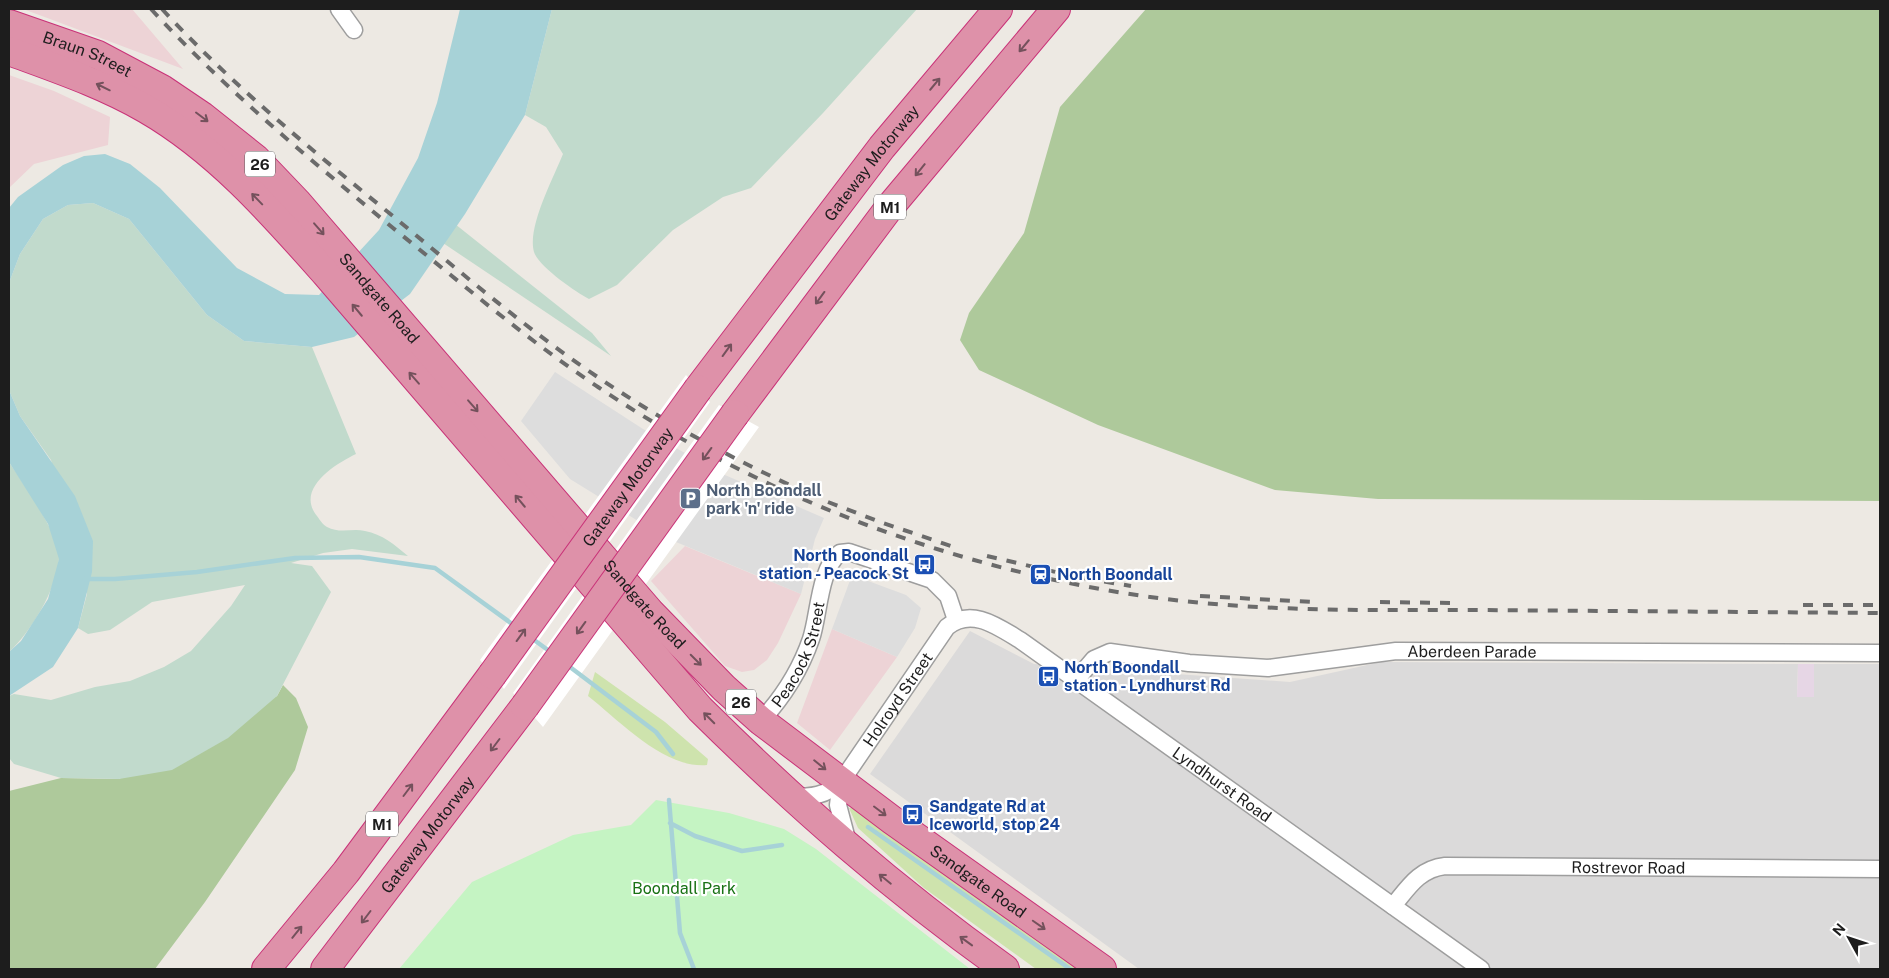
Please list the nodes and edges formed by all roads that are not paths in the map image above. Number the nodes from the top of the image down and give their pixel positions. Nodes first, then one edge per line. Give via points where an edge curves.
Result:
1 (339, 9) edge
2 (998, 9) edge
3 (1056, 9) edge
4 (9, 24) edge
5 (354, 30) dead end
6 (9, 51) edge
7 (154, 99) junction
8 (397, 338) junction
9 (956, 620) junction
10 (1880, 653) edge
11 (1076, 680) junction
12 (761, 721) junction
13 (841, 782) junction
14 (791, 797) junction
15 (849, 850) junction
16 (1880, 869) edge
17 (1393, 906) junction
18 (266, 969) edge
19 (325, 969) edge
20 (1006, 969) edge
21 (1102, 969) edge
22 (1481, 969) edge

1 - 5 street
18 -> 2 highway, Gateway Motorway / M1, bridge via 346,872 698,389 882,147
3 -> 19 highway, Gateway Motorway / M1, bridge via 889,208 735,414 525,706
4 - 7 highway, Braun Street / 26 via 98,55
7 -> 6 highway, Braun Street / 26 via 87,80
7 - 8 highway, Sandgate Road / 26 via 202,116 256,159 297,202 334,265
8 -> 12 highway, Sandgate Road / 26 via 650,612
14 -> 8 highway, Sandgate Road / 26 via 700,709 660,665
9 - 11 street, Lyndhurst Road via 980,619 999,628
9 - 12 street, Peacock Street via 948,596 932,580 848,552 840,553 821,589 814,631 796,676
9 - 13 street, Holroyd Street via 941,634
10 - 11 street, Aberdeen Parade via 1396,651 1268,668 1189,663 1110,652 1094,659
11 - 17 street, Lyndhurst Road
12 -> 13 highway, Sandgate Road / 26
13 - 14 street via 824,794
13 - 15 street via 838,805
13 -> 21 highway, Sandgate Road / 26
14 - 15 highway, Sandgate Road / 26
20 -> 15 highway, Sandgate Road / 26
16 - 17 street, Rostrevor Road via 1444,866 1417,877
17 - 22 street, Lyndhurst Road

